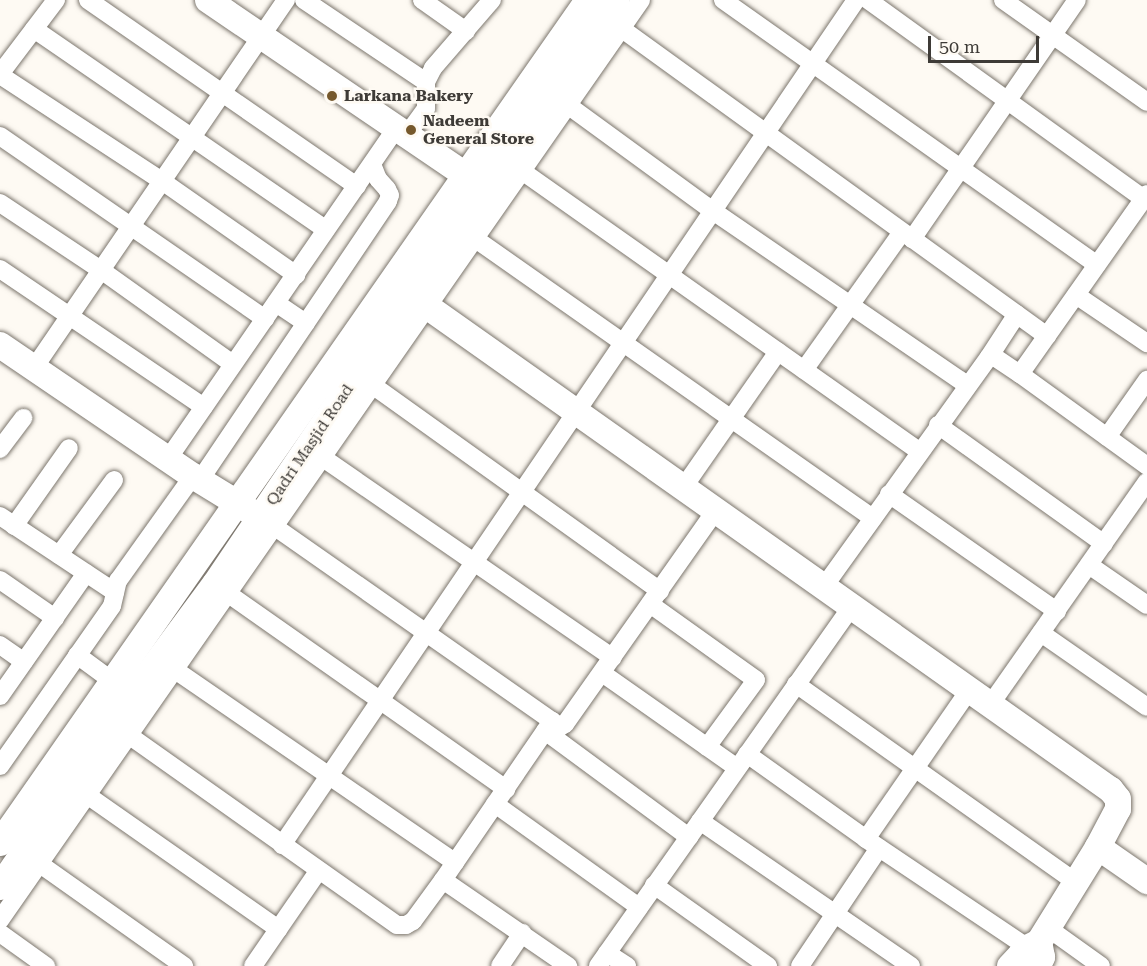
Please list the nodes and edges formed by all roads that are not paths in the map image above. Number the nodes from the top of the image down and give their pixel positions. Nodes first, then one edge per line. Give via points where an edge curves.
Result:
1 (56, 0) edge
2 (87, 0) edge
3 (208, 0) edge
4 (286, 0) edge
5 (304, 0) edge
6 (422, 0) edge
7 (492, 0) edge
8 (640, 0) edge
9 (723, 0) edge
10 (856, 0) edge
11 (868, 0) edge
12 (1003, 0) edge
13 (1077, 0) edge
14 (887, 5) edge
15 (608, 11) edge
16 (34, 28) junction
17 (466, 31) junction
18 (1053, 35) junction
19 (261, 36) junction
20 (813, 64) junction
21 (0, 74) edge
22 (426, 82) junction
23 (222, 93) junction
24 (560, 99) junction
25 (1008, 100) junction
26 (1147, 102) edge
27 (401, 133) junction
28 (765, 134) junction
29 (0, 136) edge
30 (192, 138) junction
31 (372, 164) junction
32 (513, 165) junction
33 (960, 168) junction
34 (162, 181) junction
35 (475, 182) junction
36 (357, 186) junction
37 (1145, 196) edge
38 (0, 203) edge
39 (713, 211) junction
40 (131, 226) junction
41 (326, 230) junction
42 (467, 234) junction
43 (907, 235) junction
44 (1097, 265) junction
45 (0, 269) edge
46 (101, 270) junction
47 (669, 274) junction
48 (296, 275) junction
49 (1076, 295) junction
50 (420, 301) junction
51 (276, 303) junction
52 (851, 305) junction
53 (1017, 314) junction
54 (69, 316) junction
55 (265, 319) junction
56 (306, 323) junction
57 (1047, 336) junction
58 (623, 343) junction
59 (1147, 343) edge
60 (2, 350) edge
61 (778, 352) junction
62 (989, 357) junction
63 (233, 364) junction
64 (34, 368) junction
65 (804, 370) junction
66 (1020, 374) junction
67 (365, 380) junction
68 (1147, 380) edge
69 (967, 385) junction
70 (204, 407) junction
71 (575, 412) junction
72 (23, 418) dead end
73 (732, 419) junction
74 (938, 425) junction
75 (1107, 437) junction
76 (69, 448) dead end
77 (0, 449) edge
78 (315, 452) junction
79 (920, 452) junction
80 (168, 459) junction
81 (1147, 466) edge
82 (197, 478) junction
83 (114, 480) dead end
84 (1147, 483) edge
85 (683, 488) junction
86 (521, 492) junction
87 (889, 494) junction
88 (1141, 502) edge
89 (237, 503) junction
90 (715, 511) junction
91 (873, 518) junction
92 (7, 521) edge
93 (268, 522) junction
94 (1104, 544) junction
95 (59, 555) junction
96 (474, 562) junction
97 (1089, 565) junction
98 (86, 573) junction
99 (0, 580) edge
100 (823, 588) junction
101 (222, 589) junction
102 (115, 592) junction
103 (655, 597) junction
104 (1147, 605) edge
105 (850, 607) junction
106 (1057, 611) junction
107 (55, 618) junction
108 (427, 631) junction
109 (1041, 633) junction
110 (0, 645) edge
111 (77, 655) junction
112 (613, 658) junction
113 (24, 662) junction
114 (166, 664) junction
115 (602, 673) junction
116 (796, 684) junction
117 (122, 688) junction
118 (969, 690) junction
119 (0, 696) edge
120 (380, 700) junction
121 (990, 705) junction
122 (1147, 707) edge
123 (549, 726) junction
124 (120, 729) junction
125 (0, 734) edge
126 (15, 744) junction
127 (707, 747) junction
128 (742, 761) junction
129 (0, 766) edge
130 (915, 768) junction
131 (329, 776) junction
132 (78, 789) junction
133 (506, 789) junction
134 (495, 804) junction
135 (700, 821) junction
136 (689, 837) junction
137 (873, 844) junction
138 (282, 845) junction
139 (1098, 847) junction
140 (20, 853) edge
141 (455, 862) junction
142 (319, 870) junction
143 (443, 880) junction
144 (1147, 881) edge
145 (1077, 883) junction
146 (654, 885) junction
147 (0, 887) edge
148 (639, 907) junction
149 (833, 912) junction
150 (0, 920) edge
151 (279, 929) junction
152 (0, 933) edge
153 (522, 933) junction
154 (1034, 951) edge
155 (602, 959) edge
156 (46, 966) edge
157 (184, 966) edge
158 (254, 966) edge
159 (500, 966) edge
160 (568, 966) edge
161 (627, 966) edge
162 (768, 966) edge
163 (800, 966) edge
164 (911, 966) edge
165 (1101, 966) edge

1 - 16 street
2 - 23 street
3 - 19 street
4 - 19 street
5 - 22 street
6 - 17 street
7 - 17 street
8 - 15 street
9 - 20 street
10 - 20 street
11 - 14 street
12 - 18 street
13 - 18 street
14 - 25 street
15 - 24 street, Qadri Masjid Road
15 - 28 street
15 - 35 street, Qadri Masjid Road
16 - 21 street
16 - 30 street
17 - 22 street via 433,68
18 - 25 street
18 - 26 street
19 - 23 street
19 - 27 street
20 - 28 street
20 - 33 street
21 - 34 street
22 - 27 street via 426,108
23 - 30 street
23 - 36 street
24 - 32 street, Qadri Masjid Road
24 - 39 street
25 - 33 street
25 - 37 street
27 - 31 street
27 - 35 street
28 - 39 street
28 - 43 street
29 - 40 street
30 - 34 street
30 - 41 street
31 - 36 street
31 - 56 street via 390,195 388,201
32 - 35 street, Qadri Masjid Road
32 - 42 street
32 - 47 street
33 - 43 street
33 - 44 street
34 - 40 street
34 - 48 street
35 - 42 street, Qadri Masjid Road
35 - 89 street, Qadri Masjid Road
36 - 41 street
37 - 44 street
38 - 46 street
39 - 47 street
39 - 52 street
40 - 46 street
40 - 55 street
41 - 48 street
42 - 50 street, Qadri Masjid Road
42 - 58 street
43 - 52 street
43 - 53 street
44 - 49 street
45 - 54 street
46 - 54 street
46 - 63 street
47 - 58 street
47 - 61 street
48 - 51 street
49 - 57 street
49 - 59 street
50 - 67 street, Qadri Masjid Road
50 - 71 street
51 - 55 street
51 - 56 street
52 - 65 street
52 - 69 street
53 - 57 street
53 - 62 street
54 - 64 street
54 - 70 street
55 - 63 street
56 - 82 street
57 - 66 street
58 - 71 street
58 - 73 street
60 - 64 street
61 - 65 street
61 - 73 street
62 - 66 street
62 - 69 street
63 - 70 street
64 - 80 street
65 - 79 street
66 - 75 street
67 - 78 street, Qadri Masjid Road
67 - 86 street
68 - 75 street
69 - 74 street
70 - 80 street
71 - 85 street
71 - 86 street
72 - 77 street
73 - 85 street
73 - 91 street
74 - 79 street
74 - 94 street
75 - 81 street
76 - 92 street
78 - 93 street, Qadri Masjid Road
78 - 96 street
79 - 87 street
80 - 82 street
82 - 89 street
82 - 102 street via 118,581
83 - 95 street
84 - 88 street
85 - 90 street
86 - 96 street
86 - 103 street
87 - 91 street
87 - 106 street
88 - 94 street
89 - 93 street
89 - 117 street, Qadri Masjid Road
90 - 100 street
90 - 103 street
91 - 100 street
92 - 95 street
93 - 101 street, Qadri Masjid Road
93 - 108 street
94 - 97 street
95 - 98 street
96 - 108 street
96 - 112 street
97 - 104 street
97 - 106 street
98 - 102 street
98 - 107 street
99 - 107 street
100 - 105 street
101 - 114 street, Qadri Masjid Road
101 - 120 street
102 - 111 street via 112,606
103 - 112 street
103 - 127 street via 756,680
105 - 116 street
105 - 118 street
106 - 109 street
107 - 113 street
108 - 120 street
108 - 123 street
109 - 121 street
109 - 122 street
110 - 113 street
111 - 117 street
111 - 126 street
112 - 115 street
113 - 119 street
114 - 117 street, Qadri Masjid Road
114 - 124 street
114 - 131 street
115 - 123 street via 565,724
115 - 127 street
116 - 128 street
116 - 130 street
117 - 124 street, Qadri Masjid Road
117 - 140 street, Qadri Masjid Road
118 - 121 street
118 - 130 street
120 - 131 street
120 - 133 street
121 - 139 street via 1111,790 1118,799 1118,809
123 - 133 street
123 - 136 street
124 - 132 street, Qadri Masjid Road
124 - 138 street
125 - 126 street
126 - 129 street
127 - 128 street
128 - 135 street
128 - 137 street
130 - 137 street
130 - 145 street
131 - 138 street
131 - 141 street
132 - 140 street, Qadri Masjid Road
132 - 151 street
133 - 134 street
134 - 141 street
134 - 148 street
135 - 136 street
135 - 149 street
136 - 146 street
137 - 149 street
137 - 154 street
138 - 142 street
139 - 144 street
139 - 145 street
140 - 147 street, Qadri Masjid Road
140 - 150 street
140 - 157 street
141 - 143 street
142 - 143 street via 397,925 413,921
142 - 151 street
143 - 153 street
145 - 154 street
146 - 148 street
146 - 162 street
148 - 155 street
149 - 163 street
149 - 164 street
151 - 158 street
152 - 156 street
153 - 159 street
153 - 160 street
154 - 165 street
155 - 161 street

